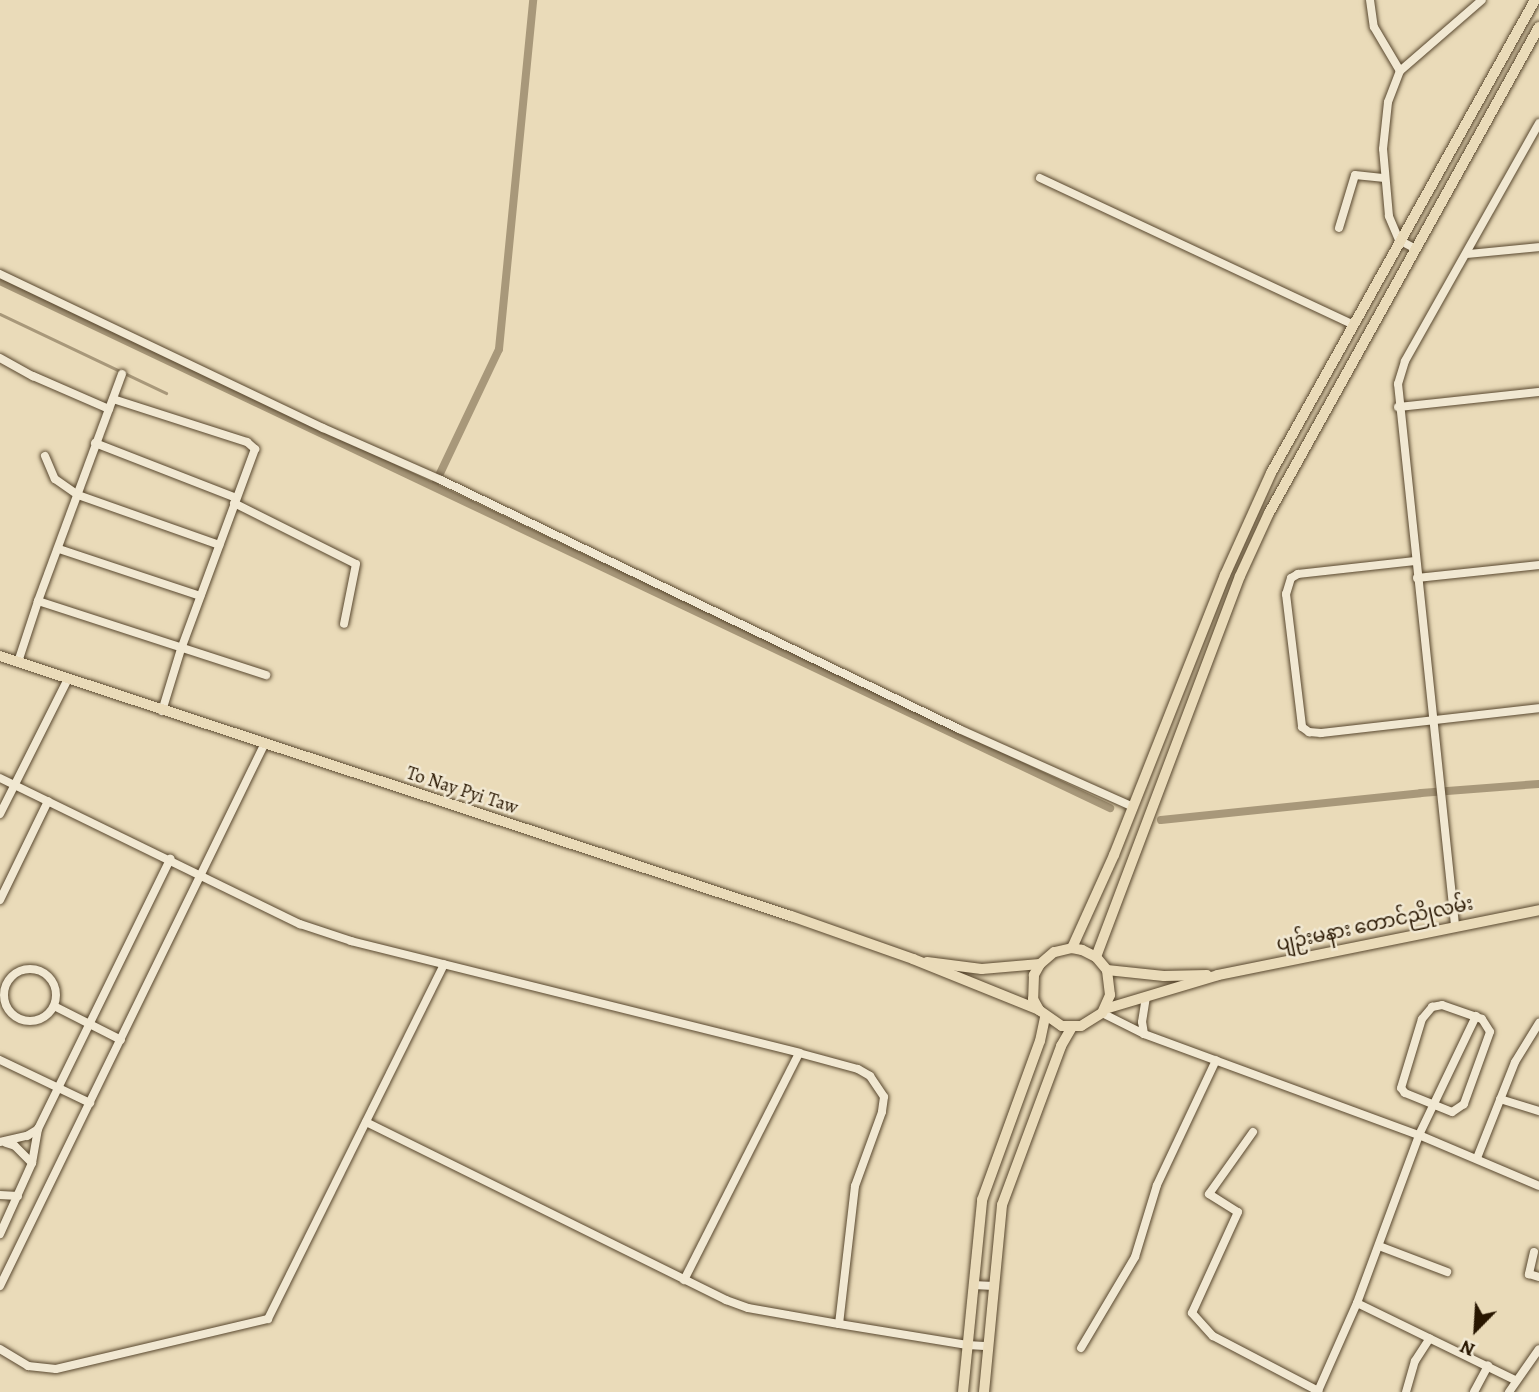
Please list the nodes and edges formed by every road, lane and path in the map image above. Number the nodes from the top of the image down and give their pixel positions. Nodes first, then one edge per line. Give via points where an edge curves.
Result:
1 (1370, 0) edge
2 (1482, 0) edge
3 (1535, 0) edge
4 (1539, 27) edge
5 (1400, 71) junction
6 (1539, 123) edge
7 (1040, 178) dead end
8 (1385, 178) junction
9 (1339, 228) dead end
10 (1399, 240) junction
11 (1539, 247) edge
12 (1414, 248) junction
13 (1468, 254) junction
14 (0, 274) edge
15 (1354, 325) junction
16 (0, 358) edge
17 (122, 374) dead end
18 (1539, 392) edge
19 (113, 399) junction
20 (1398, 407) junction
21 (109, 409) junction
22 (95, 443) junction
23 (45, 456) dead end
24 (78, 495) junction
25 (235, 500) junction
26 (219, 545) junction
27 (59, 549) junction
28 (1416, 561) junction
29 (1539, 565) edge
30 (1417, 578) junction
31 (200, 596) junction
32 (38, 601) junction
33 (344, 624) dead end
34 (181, 649) junction
35 (0, 656) edge
36 (18, 662) junction
37 (266, 676) dead end
38 (68, 679) junction
39 (1539, 708) edge
40 (162, 711) junction
41 (1433, 720) junction
42 (264, 745) junction
43 (0, 778) edge
44 (15, 785) junction
45 (48, 801) junction
46 (1133, 807) junction
47 (0, 814) edge
48 (170, 859) junction
49 (202, 874) junction
50 (0, 900) edge
51 (1539, 910) edge
52 (1455, 925) junction
53 (1072, 948) junction
54 (1096, 957) junction
55 (913, 959) junction
56 (444, 964) junction
57 (1040, 964) junction
58 (1107, 971) junction
59 (1218, 975) junction
60 (3, 981) edge
61 (1146, 998) junction
62 (54, 1006) junction
63 (1104, 1011) junction
64 (1042, 1014) junction
65 (1476, 1016) junction
66 (1539, 1023) edge
67 (89, 1024) junction
68 (1073, 1027) junction
69 (1144, 1034) junction
70 (121, 1040) junction
71 (799, 1053) junction
72 (0, 1060) edge
73 (1216, 1060) junction
74 (58, 1089) junction
75 (1500, 1099) junction
76 (90, 1103) junction
77 (1432, 1105) junction
78 (1539, 1111) edge
79 (366, 1122) junction
80 (38, 1129) junction
81 (1253, 1132) dead end
82 (1419, 1135) junction
83 (3, 1142) edge
84 (1477, 1158) junction
85 (32, 1163) junction
86 (1539, 1186) edge
87 (0, 1195) edge
88 (18, 1196) junction
89 (0, 1234) edge
90 (1379, 1247) junction
91 (1534, 1252) dead end
92 (1447, 1272) dead end
93 (1539, 1277) edge
94 (684, 1280) junction
95 (973, 1285) junction
96 (0, 1286) edge
97 (994, 1286) junction
98 (1357, 1303) junction
99 (839, 1324) junction
100 (1430, 1338) junction
101 (967, 1345) junction
102 (989, 1346) junction
103 (1081, 1348) dead end
104 (0, 1349) edge
105 (1539, 1349) edge
106 (1488, 1366) junction
107 (1515, 1381) junction
108 (963, 1392) edge
109 (984, 1392) edge
110 (1406, 1392) edge
111 (1474, 1392) edge
112 (1509, 1392) edge

1 - 5 street via 1374,27
2 - 5 street
3 - 10 main road
4 - 12 main road
5 - 8 street via 1388,102
6 - 13 street
7 - 15 street
8 - 9 street via 1355,175
8 - 10 street
10 - 12 street
10 - 15 main road
11 - 13 street
12 - 54 main road via 1294,464 1240,576
13 - 20 street via 1402,369
14 - 46 street via 899,701
15 - 46 main road via 1270,473
16 - 21 street
17 - 19 street
18 - 20 street
19 - 21 street
19 - 25 street via 252,445 255,453
20 - 28 street
21 - 22 street
22 - 24 street
22 - 25 street
23 - 24 street via 55,479
24 - 26 street
24 - 27 street
25 - 26 street
25 - 33 street via 356,564
26 - 31 street
27 - 31 street
27 - 32 street
28 - 30 street
28 - 41 street via 1298,574 1291,578 1286,594 1302,727 1313,733
29 - 30 street
30 - 41 street
31 - 34 street
32 - 34 street
32 - 36 street
34 - 37 street
34 - 40 street
35 - 36 main road, To Nay Pyi Taw
36 - 38 main road, To Nay Pyi Taw
38 - 40 main road, To Nay Pyi Taw
38 - 44 street
39 - 41 street
40 - 42 main road, To Nay Pyi Taw
41 - 52 street
42 - 49 street
42 - 55 main road, To Nay Pyi Taw
43 - 44 street
44 - 45 street
44 - 47 street
45 - 48 street
45 - 50 street
46 - 53 main road
48 - 49 street
48 - 67 street
49 - 56 street via 300,924
49 - 70 street
51 - 52 main road, ပျဉ်းမနား တောင်ညိုလမ်း
52 - 59 main road, ပျဉ်းမနား တောင်ညိုလမ်း
53 - 54 main road
53 - 57 main road via 1054,953
54 - 58 main road
55 - 57 main road via 982,969
55 - 64 main road
56 - 71 street
56 - 79 street
57 - 64 main road via 1032,987
58 - 59 main road
58 - 63 main road via 1110,995
59 - 61 main road
60 - 62 street via 21,970 39,970 56,988
60 - 62 street via 5,1001 15,1016 33,1021
61 - 63 main road
61 - 69 street
62 - 67 street
63 - 68 main road via 1090,1023
63 - 69 street
64 - 68 main road
64 - 95 main road via 1040,1041 982,1200
65 - 77 street
65 - 77 street via 1488,1024 1490,1038 1464,1104 1452,1112
65 - 77 street via 1442,1005 1432,1007 1422,1019 1401,1088
66 - 75 street via 1515,1062
67 - 70 street
67 - 74 street
68 - 97 main road via 1061,1046 1002,1205
69 - 73 street
70 - 76 street
71 - 94 street
71 - 99 street via 858,1069 870,1076 884,1097 855,1186
72 - 74 street
73 - 82 street
73 - 103 street via 1157,1185 1135,1257
74 - 76 street
74 - 80 street
75 - 78 street
75 - 84 street
76 - 96 street
77 - 82 street
79 - 94 street
79 - 104 street via 268,1318 56,1369 28,1366
80 - 83 street
80 - 85 street
81 - 98 street via 1209,1194 1238,1212 1192,1313 1213,1336 1318,1391
82 - 84 street
82 - 90 street
83 - 85 street via 15,1146
84 - 86 street
85 - 88 street
87 - 88 street
88 - 89 street
90 - 92 street
90 - 98 street
91 - 93 street via 1529,1274
94 - 99 street via 748,1308
95 - 97 street
95 - 101 main road
97 - 102 main road
98 - 100 street
99 - 101 street
100 - 106 street
100 - 110 street via 1415,1361
101 - 102 street
101 - 108 main road
102 - 109 main road
105 - 107 street
106 - 107 street
106 - 111 street
107 - 112 street

